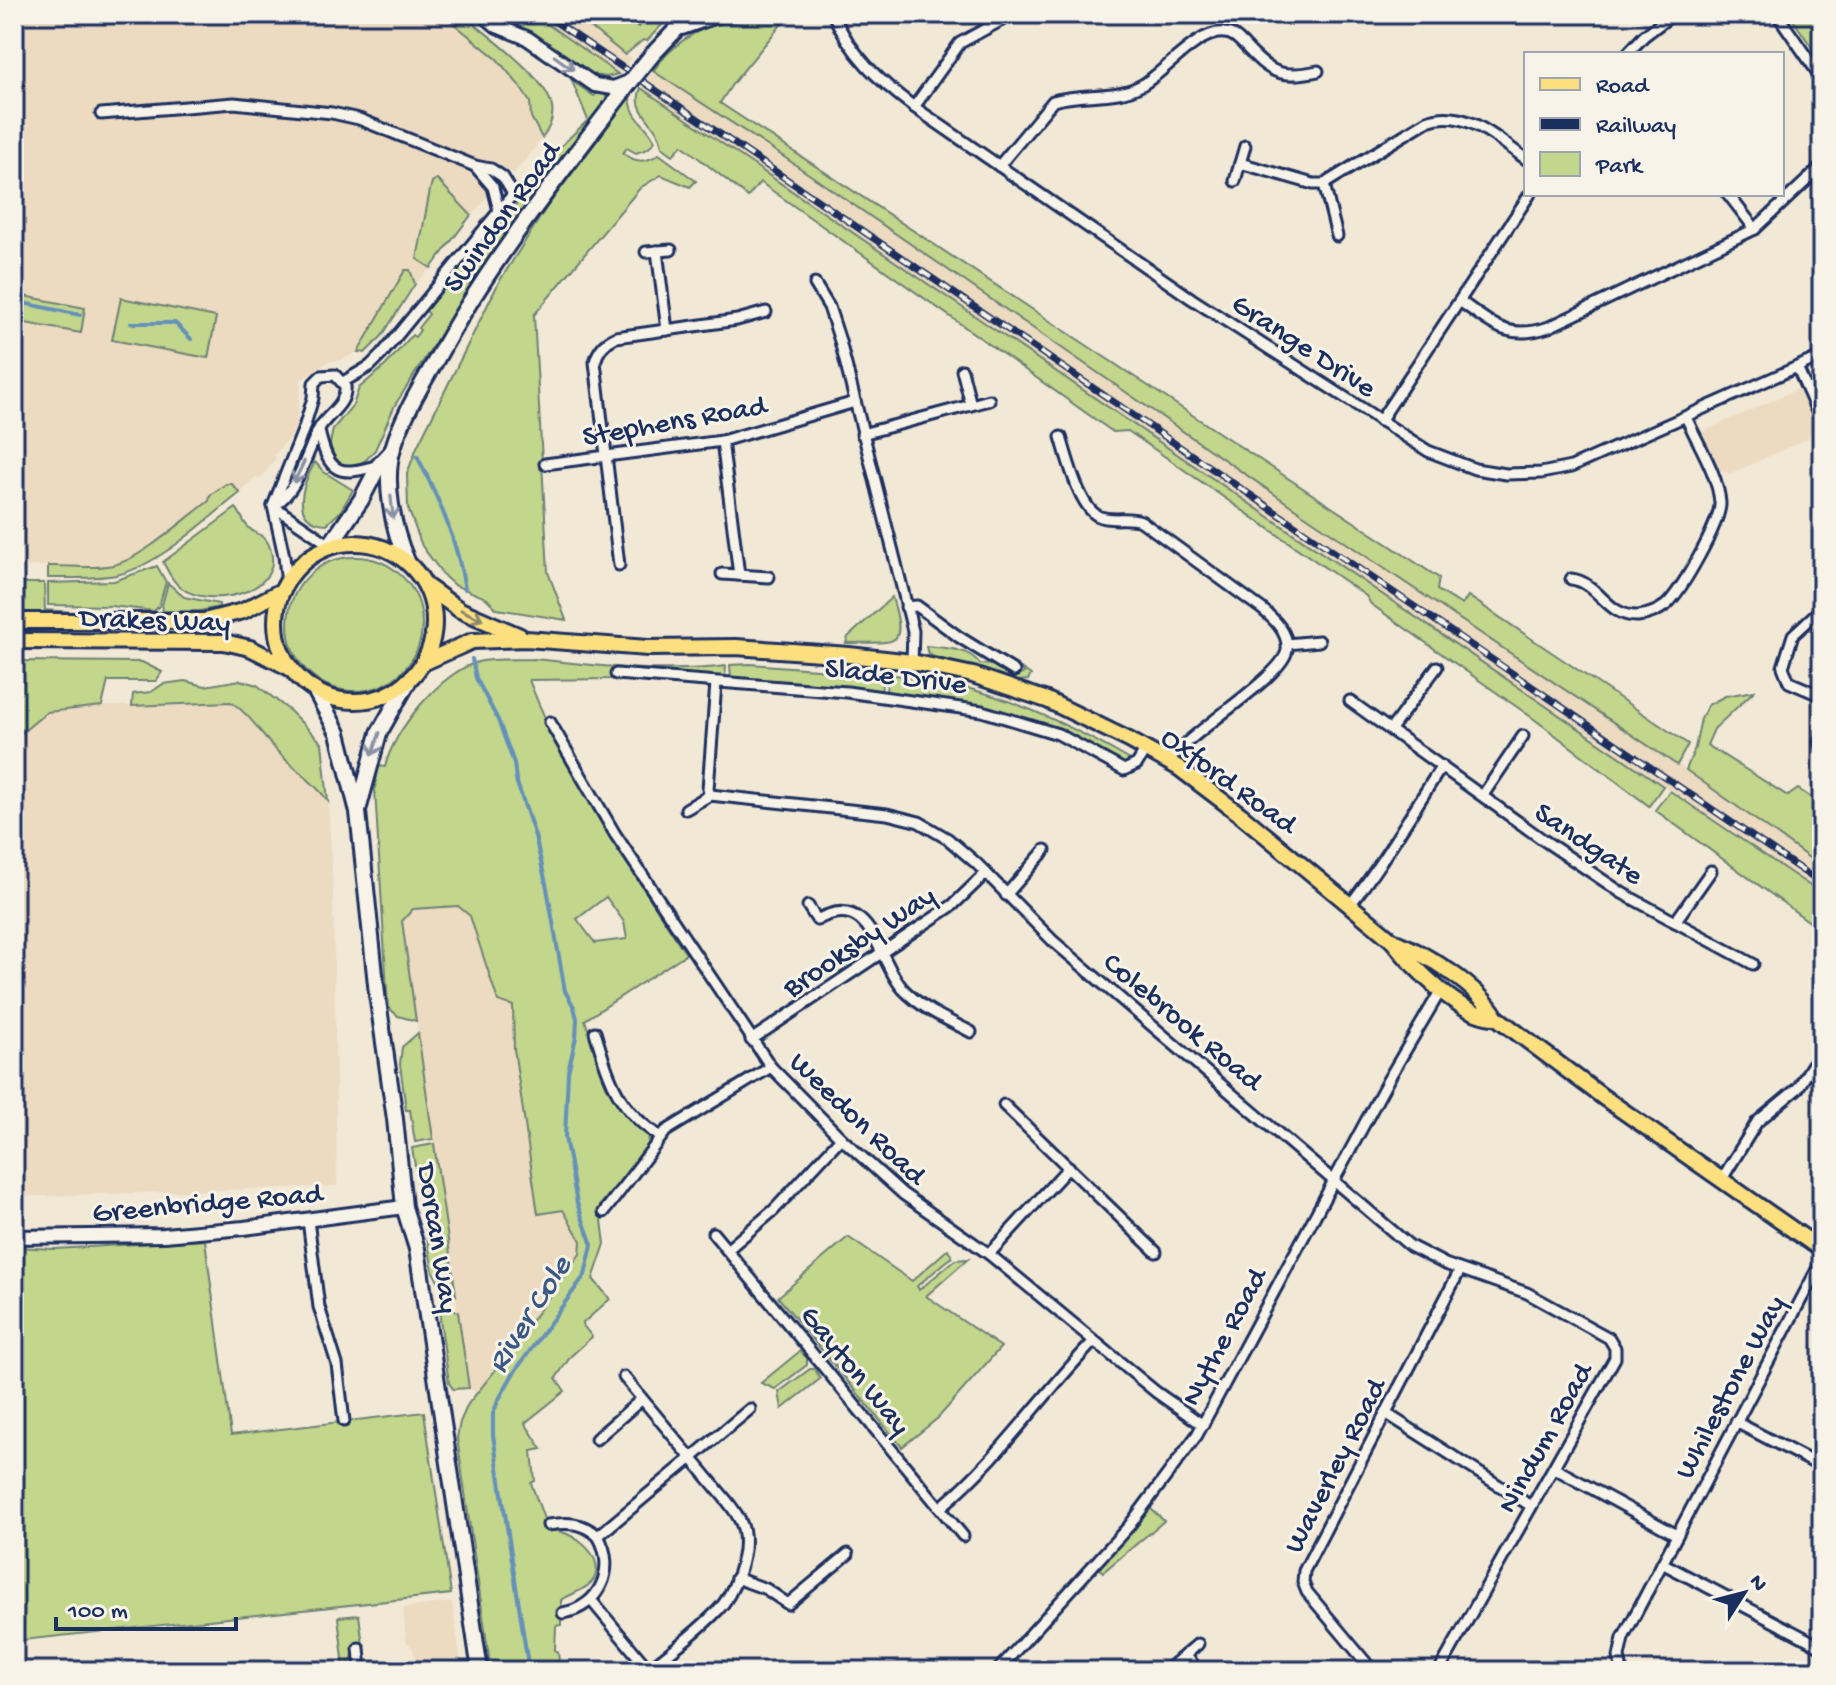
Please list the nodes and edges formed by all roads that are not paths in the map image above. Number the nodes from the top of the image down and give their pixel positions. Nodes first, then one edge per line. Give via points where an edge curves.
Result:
1 (483, 14) edge
2 (691, 14) edge
3 (719, 14) edge
4 (833, 14) edge
5 (1013, 14) edge
6 (1673, 14) edge
7 (1777, 14) edge
8 (678, 29) junction
9 (1629, 52) edge
10 (1318, 71) dead end
11 (1822, 79) edge
12 (631, 81) junction
13 (914, 107) junction
14 (101, 114) dead end
15 (1245, 146) dead end
16 (1524, 158) edge
17 (1240, 163) junction
18 (475, 166) junction
19 (999, 166) junction
20 (1822, 166) edge
21 (1235, 181) dead end
22 (1324, 184) junction
23 (1529, 196) edge
24 (1730, 196) edge
25 (499, 211) junction
26 (1755, 229) junction
27 (1337, 236) dead end
28 (671, 250) dead end
29 (657, 251) junction
30 (646, 252) dead end
31 (815, 284) dead end
32 (1461, 302) junction
33 (766, 312) dead end
34 (667, 330) junction
35 (1822, 356) edge
36 (1797, 367) junction
37 (962, 370) dead end
38 (343, 382) junction
39 (313, 398) junction
40 (989, 400) dead end
41 (855, 402) junction
42 (971, 405) junction
43 (336, 407) junction
44 (1686, 417) junction
45 (1380, 421) junction
46 (1822, 423) edge
47 (319, 431) junction
48 (862, 434) junction
49 (1061, 437) dead end
50 (722, 441) junction
51 (392, 451) junction
52 (607, 456) junction
53 (545, 464) dead end
54 (379, 465) junction
55 (273, 506) junction
56 (330, 545) junction
57 (407, 561) junction
58 (619, 565) dead end
59 (722, 574) dead end
60 (739, 575) junction
61 (769, 577) dead end
62 (1571, 579) dead end
63 (422, 584) junction
64 (285, 587) junction
65 (906, 607) junction
66 (1822, 608) edge
67 (14, 621) edge
68 (526, 639) junction
69 (14, 641) edge
70 (1319, 641) dead end
71 (1287, 644) junction
72 (912, 662) junction
73 (423, 663) junction
74 (1437, 667) dead end
75 (290, 668) junction
76 (1014, 671) dead end
77 (616, 674) dead end
78 (973, 675) joint
79 (408, 682) junction
80 (716, 683) junction
81 (316, 692) junction
82 (1822, 696) edge
83 (1350, 701) dead end
84 (550, 722) dead end
85 (1391, 729) junction
86 (1822, 734) edge
87 (1523, 736) dead end
88 (1146, 749) junction
89 (1822, 749) edge
90 (583, 752) dead end
91 (572, 760) junction
92 (1168, 762) junction
93 (1442, 766) junction
94 (710, 795) junction
95 (1483, 795) junction
96 (686, 809) dead end
97 (358, 812) junction
98 (1045, 850) dead end
99 (1711, 871) dead end
100 (986, 873) junction
101 (1006, 895) junction
102 (808, 906) dead end
103 (1349, 906) junction
104 (1675, 922) junction
105 (1392, 940) junction
106 (881, 953) junction
107 (1753, 964) dead end
108 (1451, 975) junction
109 (1441, 990) junction
110 (1496, 1017) junction
111 (595, 1032) dead end
112 (971, 1032) dead end
113 (751, 1040) junction
114 (1822, 1049) edge
115 (771, 1067) junction
116 (1004, 1105) dead end
117 (661, 1137) junction
118 (841, 1138) junction
119 (1069, 1167) junction
120 (1334, 1178) junction
121 (1722, 1179) junction
122 (404, 1207) junction
123 (604, 1212) dead end
124 (308, 1220) junction
125 (713, 1233) dead end
126 (14, 1237) edge
127 (727, 1250) junction
128 (1822, 1250) edge
129 (1156, 1252) dead end
130 (989, 1254) junction
131 (1822, 1260) edge
132 (1460, 1270) junction
133 (1094, 1341) junction
134 (624, 1377) dead end
135 (642, 1399) junction
136 (750, 1409) dead end
137 (1387, 1414) junction
138 (344, 1421) dead end
139 (1736, 1422) junction
140 (1203, 1425) junction
141 (596, 1439) dead end
142 (691, 1457) junction
143 (1822, 1467) edge
144 (1554, 1468) junction
145 (1531, 1506) junction
146 (940, 1508) junction
147 (548, 1525) dead end
148 (1677, 1535) junction
149 (598, 1536) junction
150 (963, 1536) dead end
151 (848, 1554) dead end
152 (1662, 1563) junction
153 (736, 1578) junction
154 (591, 1600) junction
155 (563, 1613) dead end
156 (1198, 1644) dead end
157 (1822, 1647) edge
158 (359, 1648) dead end
159 (1185, 1655) junction
160 (358, 1671) edge
161 (480, 1671) edge
162 (648, 1671) edge
163 (997, 1671) edge
164 (1166, 1671) edge
165 (1199, 1671) edge
166 (1373, 1671) edge
167 (1439, 1671) edge
168 (1622, 1671) edge

1 -> 12 street via 595,85 613,88
2 - 8 main road, Swindon Road
3 - 8 main road, Swindon Road
4 - 13 street, Grange Drive via 860,61
5 - 13 street via 960,43
6 - 9 street
7 - 11 street
8 - 12 main road, Swindon Road, bridge
10 - 19 street via 1278,74 1232,35 1207,35 1139,86 1053,101
12 - 51 main road, Swindon Road via 479,286 422,385
13 - 19 street, Grange Drive
14 - 18 street via 234,103 332,113 382,127
15 - 17 street
16 - 22 street via 1469,121 1442,117
17 - 21 street
17 - 22 street
18 - 25 street via 493,187
18 - 25 street via 498,172 513,194
19 - 45 street, Grange Drive
20 - 26 street
22 - 27 street
23 - 32 street
24 - 26 street
25 - 38 street via 382,354
26 - 32 street via 1532,333 1500,327
28 - 29 street
29 - 30 street
29 - 34 street
31 - 41 street via 835,323
32 - 45 street
33 - 34 street
34 - 52 street via 616,337 599,351 595,362
35 - 36 street, Grange Drive
36 - 44 street, Grange Drive
36 - 46 street
37 - 42 street
38 - 39 street via 335,375 321,376 312,388
38 - 43 street via 345,396
39 - 43 street via 320,406
39 - 55 street
40 - 42 street
41 - 48 street
41 - 50 street, Stephens Road
42 - 48 street
43 - 47 street
44 - 45 street, Grange Drive via 1586,462 1524,474 1457,464
44 - 62 street via 1716,483 1720,511 1670,601 1655,612 1630,615 1612,608 1584,581
47 - 54 street via 325,455 337,470
47 -> 55 street via 288,494
48 - 65 street
49 - 71 street via 1091,510 1102,517 1141,521 1262,609 1282,630
50 - 52 street, Stephens Road
50 - 60 street
51 - 54 main road, Swindon Road
51 -> 57 main road, Swindon Road via 392,514
52 - 53 street, Stephens Road
52 - 58 street
54 - 56 main road, Swindon Road
55 - 56 street
55 - 64 street
56 - 57 main road via 371,543
56 - 64 main road via 301,566
57 - 63 main road
59 - 60 street
60 - 61 street
63 -> 68 main road, Slade Drive via 460,610
63 - 73 main road via 433,620
64 - 67 main road, Drakes Way via 243,611 204,621
64 - 75 main road via 276,629
65 - 72 street via 913,631
65 - 76 street via 917,606
66 - 82 street via 1793,635 1783,667 1789,682
68 - 72 main road, Slade Drive via 764,649
68 - 73 main road, Slade Drive via 472,641
69 - 75 main road, Drakes Way via 224,642
70 - 71 street
71 - 92 street via 1279,666 1185,742
72 - 78 main road, Slade Drive
73 - 79 main road
74 - 85 street
75 - 81 main road
77 - 80 street, Slade Drive
78 - 88 main road, Oxford Road via 1047,700
79 - 81 main road via 386,696 361,702
79 -> 97 main road, Dorcan Way via 379,733
80 - 88 street, Slade Drive via 856,693 982,711 1058,734 1121,770 1134,767
80 - 94 street
81 - 97 main road, Dorcan Way via 338,733
83 - 85 street, Sandgate
84 - 91 street, Weedon Road
85 - 93 street, Sandgate
86 - 89 street
87 - 95 street
88 - 92 main road, Oxford Road
90 - 91 street
91 - 113 street, Weedon Road
92 - 103 main road, Oxford Road
93 - 95 street, Sandgate
93 - 103 street
94 - 96 street
94 - 100 street, Colebrook Road via 902,817 948,839
95 - 104 street, Sandgate via 1622,893
97 - 122 main road, Dorcan Way
98 - 101 street
99 - 104 street
100 - 101 street, Colebrook Road
100 - 106 street, Brooksby Way via 953,905
101 - 120 street, Colebrook Road
102 - 106 street via 817,920 836,912 857,917
103 - 105 main road, Oxford Road
104 - 107 street, Sandgate
105 - 108 main road, Oxford Road via 1420,951
105 - 109 main road, Oxford Road
106 - 112 street via 895,979 917,1002
106 - 113 street, Brooksby Way
108 - 109 main road
108 - 110 main road, Oxford Road via 1479,995
109 - 110 main road, Oxford Road via 1471,1011
109 - 120 street, Nythe Road
110 - 121 main road, Oxford Road
111 - 117 street via 619,1098 641,1124
113 - 115 street, Weedon Road
114 - 121 street via 1802,1083 1757,1122
115 - 117 street
115 - 118 street, Weedon Road
116 - 119 street
117 - 123 street
118 - 127 street via 774,1210
118 - 130 street, Weedon Road via 911,1201
119 - 129 street
119 - 130 street
120 - 132 street, Nindum Road via 1410,1246
120 - 140 street, Nythe Road
121 - 128 main road, Oxford Road
122 - 124 street, Greenbridge Road
122 - 161 main road, Dorcan Way via 417,1249
124 - 126 street, Greenbridge Road via 164,1235
124 - 138 street via 319,1307 337,1364
125 - 127 street, Gayton Way
127 - 146 street, Gayton Way
130 - 133 street, Weedon Road
131 - 139 street, Whilestone Way
132 - 137 street, Waverley Road
132 - 144 street, Nindum Road via 1527,1293 1609,1338 1615,1348 1615,1358
133 - 140 street, Weedon Road
133 - 146 street via 1001,1449
134 - 135 street
135 - 141 street
135 - 142 street
136 - 142 street
137 - 145 street
137 - 166 street, Waverley Road via 1303,1577 1310,1597
139 - 143 street
139 - 148 street, Whilestone Way
140 - 163 street, Nythe Road via 1129,1526
142 - 149 street
142 - 153 street via 742,1525 745,1544
144 - 145 street, Nindum Road
144 - 148 street
145 - 167 street, Nindum Road
146 - 150 street, Gayton Way
147 - 149 street via 580,1525
148 - 152 street, Whilestone Way
149 - 154 street via 606,1573
151 - 153 street via 788,1604
152 - 157 street
152 - 168 street, Whilestone Way via 1623,1638
153 - 162 street via 720,1609
154 - 155 street
154 - 162 street
156 - 159 street
158 - 160 street
159 - 164 street
159 - 165 street

